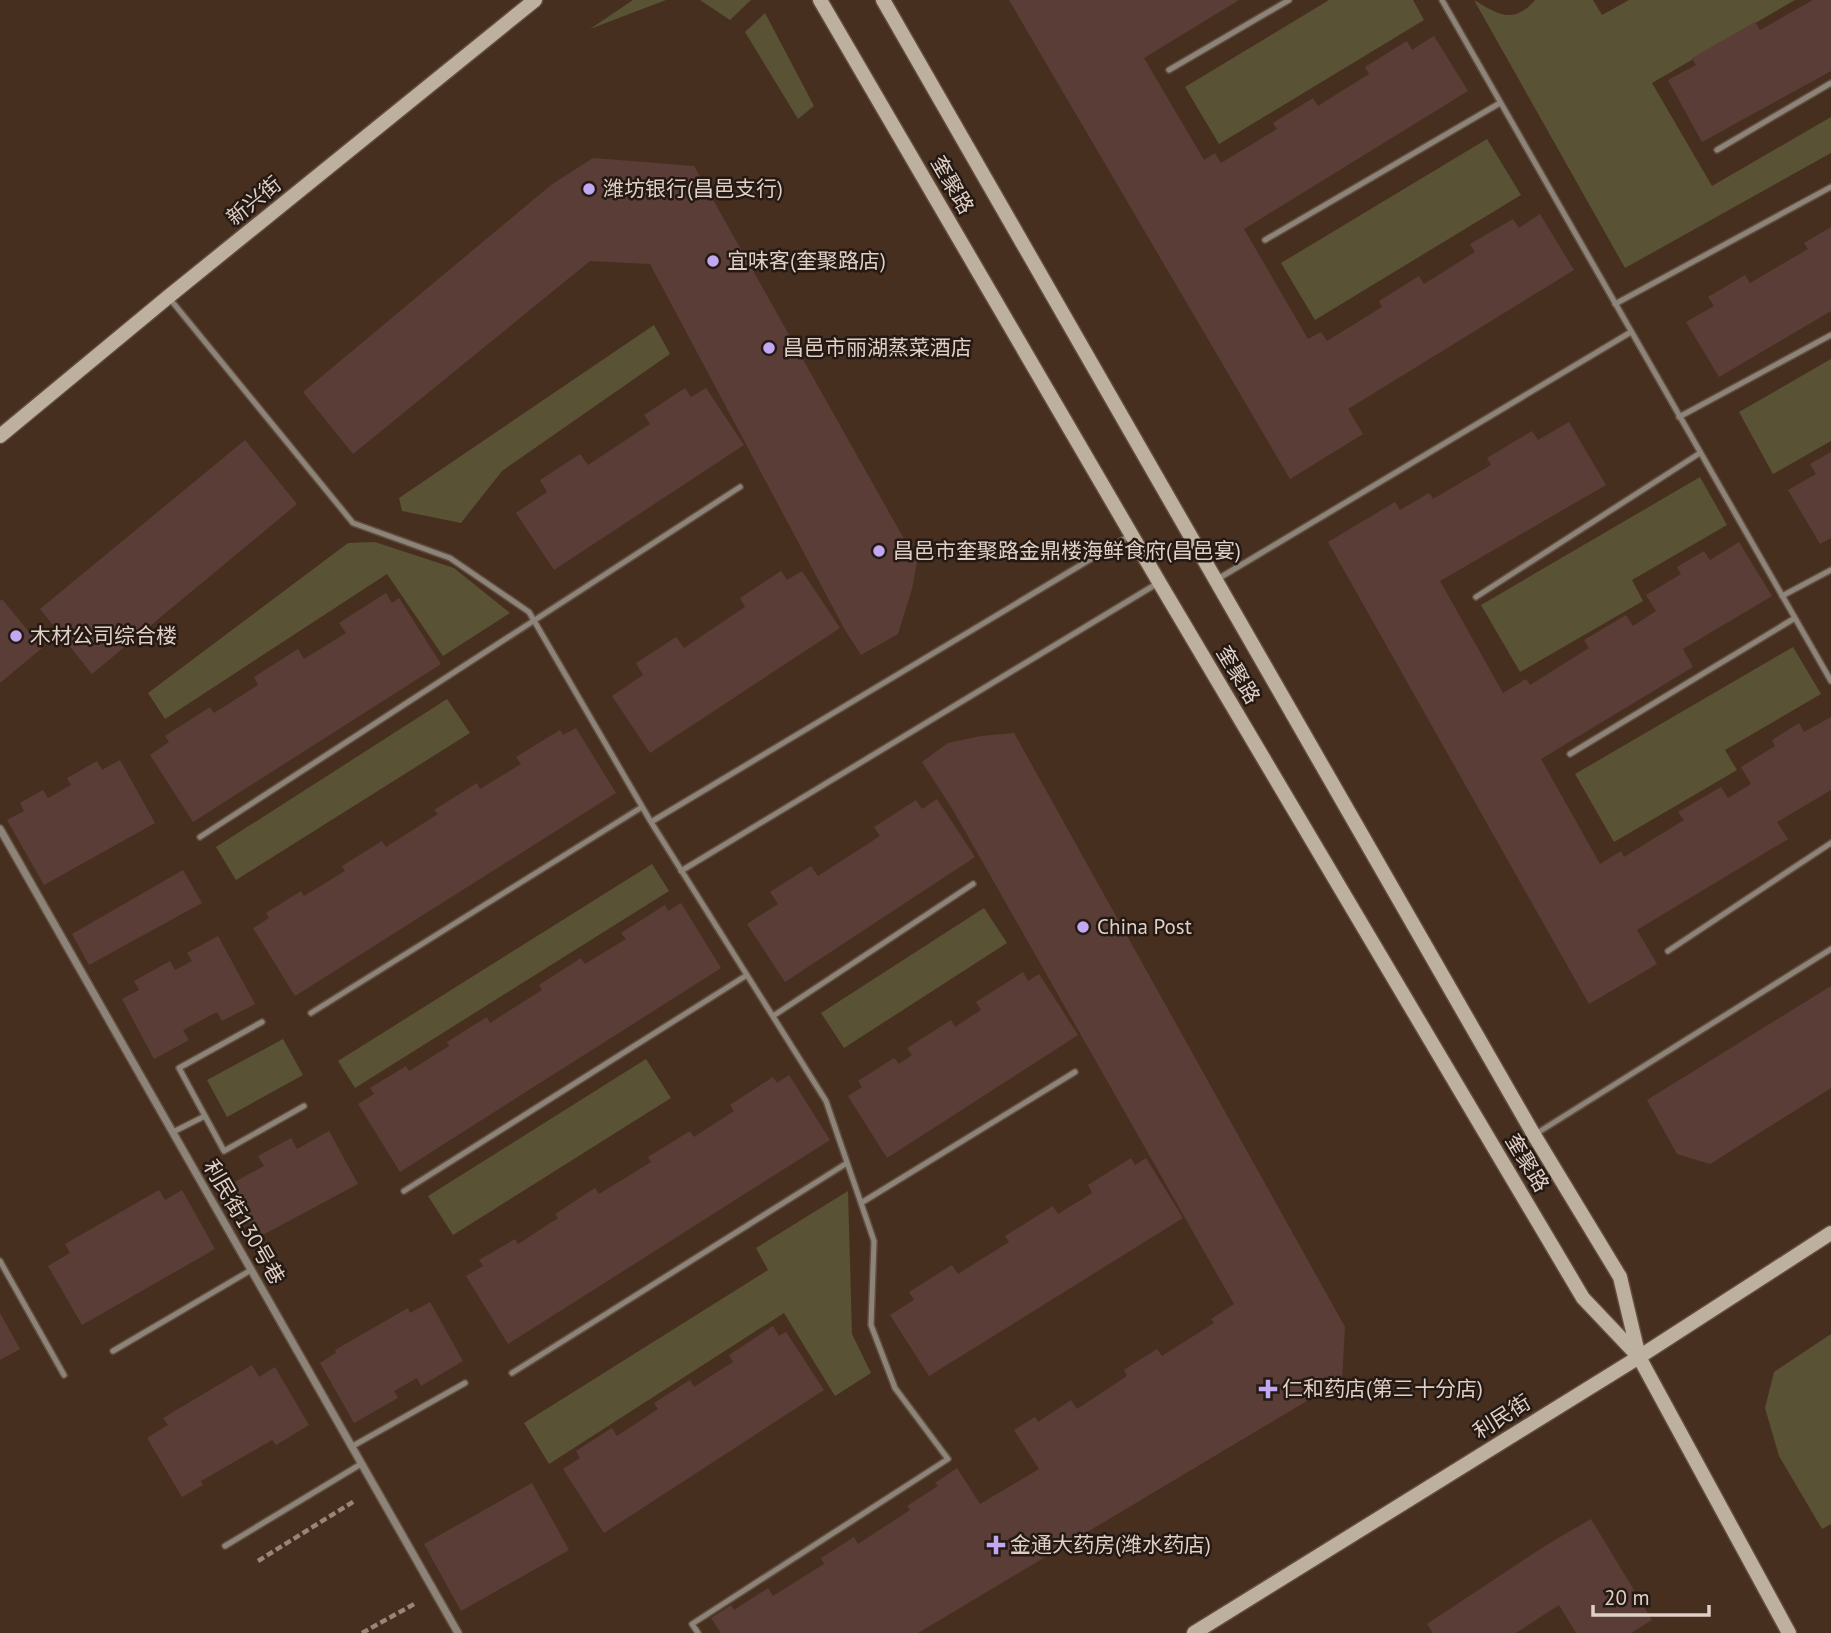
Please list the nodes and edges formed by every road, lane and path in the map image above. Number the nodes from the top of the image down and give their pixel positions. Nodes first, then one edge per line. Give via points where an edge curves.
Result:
1 (536, 0) edge
2 (820, 0) edge
3 (883, 0) edge
4 (1290, 0) edge
5 (1441, 0) edge
6 (1169, 70) dead end
7 (1831, 83) edge
8 (1500, 103) junction
9 (1717, 150) dead end
10 (1831, 187) edge
11 (1265, 240) dead end
12 (168, 297) junction
13 (1615, 304) junction
14 (1631, 332) junction
15 (1831, 335) edge
16 (1679, 417) junction
17 (0, 436) edge
18 (1700, 453) junction
19 (740, 487) dead end
20 (1131, 535) junction
21 (1831, 569) edge
22 (1216, 580) junction
23 (1159, 582) junction
24 (1782, 596) junction
25 (1476, 597) dead end
26 (1795, 618) junction
27 (534, 621) junction
28 (1831, 681) edge
29 (1570, 754) dead end
30 (642, 807) junction
31 (651, 822) junction
32 (0, 829) edge
33 (200, 837) dead end
34 (1831, 843) edge
35 (681, 870) junction
36 (973, 884) dead end
37 (1831, 949) edge
38 (1668, 951) dead end
39 (747, 975) junction
40 (311, 1013) dead end
41 (773, 1016) junction
42 (262, 1022) dead end
43 (1075, 1072) dead end
44 (304, 1106) dead end
45 (205, 1116) junction
46 (173, 1132) junction
47 (1534, 1135) junction
48 (848, 1163) junction
49 (404, 1191) dead end
50 (861, 1203) junction
51 (1831, 1233) edge
52 (0, 1261) edge
53 (251, 1270) junction
54 (113, 1351) dead end
55 (1639, 1357) junction
56 (512, 1373) dead end
57 (64, 1375) dead end
58 (465, 1383) dead end
59 (351, 1447) junction
60 (361, 1464) junction
61 (375, 1488) junction
62 (225, 1546) dead end
63 (258, 1561) dead end
64 (435, 1593) junction
65 (362, 1633) edge
66 (457, 1633) edge
67 (698, 1633) edge
68 (1194, 1633) edge
69 (1789, 1633) edge

1 - 12 main road, 新兴街
2 - 20 main road, 奎聚路
3 - 22 main road, 奎聚路
4 - 6 lane
5 - 8 lane
7 - 9 lane
8 - 11 lane
8 - 13 lane
10 - 13 lane
12 - 17 main road, 新兴街
12 - 27 lane via 353,523 450,558 529,612
13 - 14 lane
14 - 16 lane
14 - 22 lane
15 - 16 lane
16 - 18 lane
18 - 24 lane
18 - 25 lane
19 - 27 lane
20 - 23 main road, 奎聚路
20 - 31 lane
21 - 24 lane
22 - 47 main road, 奎聚路
23 - 35 lane
23 - 55 main road, 奎聚路 via 1583,1298
24 - 26 lane
26 - 28 lane
26 - 29 lane
27 - 30 lane
27 - 33 lane
30 - 31 lane
30 - 40 lane
31 - 35 lane
32 - 46 street, 利民街130号巷
34 - 38 lane
35 - 39 lane
36 - 41 lane
37 - 47 lane
39 - 41 lane
39 - 49 lane
41 - 48 lane via 826,1101
42 - 45 lane via 179,1068
43 - 50 lane
44 - 45 lane via 224,1151
45 - 46 lane
46 - 53 street, 利民街130号巷
47 - 55 main road, 奎聚路 via 1620,1277
48 - 50 lane
48 - 56 lane
50 - 67 lane via 874,1241 871,1325 895,1388 948,1459 692,1624
51 - 55 main road, 利民街
52 - 57 lane
53 - 54 lane
53 - 59 street, 利民街130号巷
55 - 68 main road, 利民街
55 - 69 main road, 奎聚路
58 - 59 lane
59 - 60 street, 利民街130号巷
60 - 61 street, 利民街130号巷
60 - 62 lane
61 - 63 path
61 - 64 street, 利民街130号巷
64 - 65 path
64 - 66 street, 利民街130号巷

